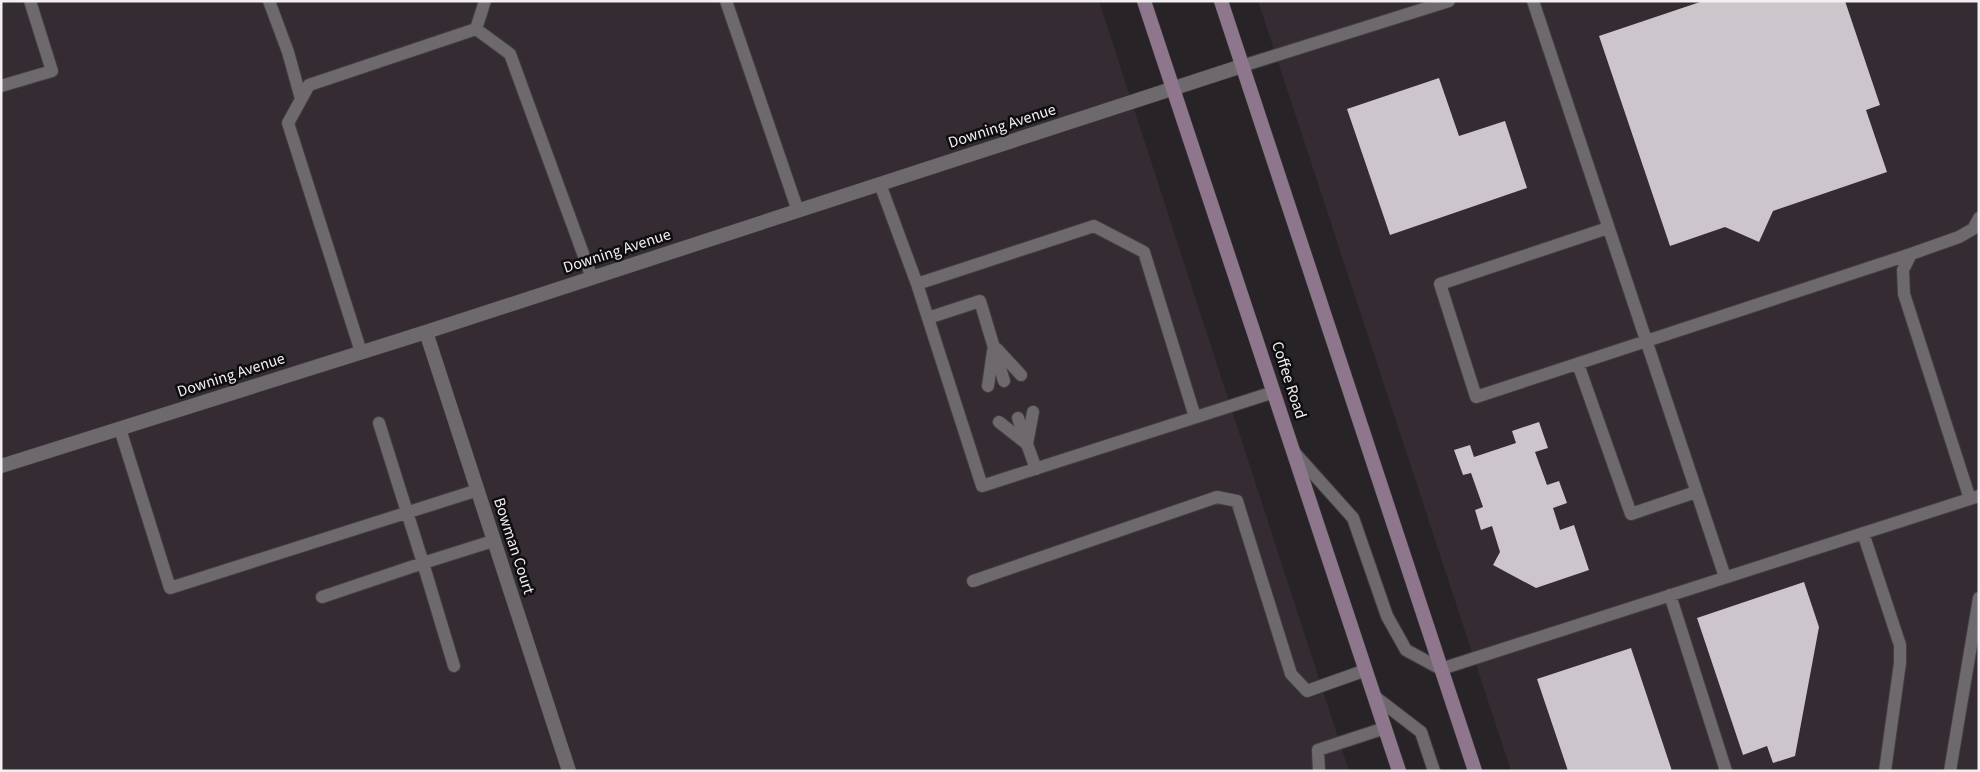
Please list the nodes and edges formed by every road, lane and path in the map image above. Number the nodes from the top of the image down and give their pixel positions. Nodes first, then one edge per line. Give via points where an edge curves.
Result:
1 (30, 1) edge
2 (269, 1) edge
3 (485, 1) edge
4 (726, 1) edge
5 (1144, 1) edge
6 (1221, 1) edge
7 (1449, 1) edge
8 (1534, 1) edge
9 (476, 29) junction
10 (1242, 66) junction
11 (1, 86) edge
12 (1174, 88) junction
13 (301, 99) junction
14 (880, 184) junction
15 (798, 211) junction
16 (1979, 218) edge
17 (1608, 228) junction
18 (1911, 254) junction
19 (592, 278) junction
20 (917, 284) junction
21 (928, 318) junction
22 (426, 332) junction
23 (1646, 342) junction
24 (994, 346) junction
25 (362, 352) junction
26 (1578, 364) junction
27 (1021, 375) dead end
28 (1004, 381) dead end
29 (988, 386) dead end
30 (1274, 392) junction
31 (1033, 412) dead end
32 (1195, 417) junction
33 (1018, 418) dead end
34 (999, 422) dead end
35 (379, 423) dead end
36 (120, 429) junction
37 (1027, 444) junction
38 (1293, 451) junction
39 (1, 466) edge
40 (1036, 469) junction
41 (478, 490) junction
42 (1696, 492) junction
43 (1974, 497) edge
44 (407, 512) junction
45 (1863, 533) junction
46 (493, 541) junction
47 (423, 563) junction
48 (1725, 578) junction
49 (973, 581) dead end
50 (1670, 595) junction
51 (322, 597) dead end
52 (1979, 598) edge
53 (454, 666) dead end
54 (1441, 669) junction
55 (1366, 670) junction
56 (1374, 696) junction
57 (1385, 728) junction
58 (569, 771) edge
59 (1319, 771) edge
60 (1399, 771) edge
61 (1434, 771) edge
62 (1475, 771) edge
63 (1726, 771) edge
64 (1885, 771) edge
65 (1950, 771) edge

1 - 11 lane via 52,71
2 - 13 lane
3 - 9 lane
4 - 15 lane
5 - 12 main road, Coffee Road
6 - 10 main road
7 - 10 lane
8 - 17 lane
9 - 13 lane via 309,85
9 - 19 lane via 510,54
10 - 12 street, Downing Avenue
10 - 54 main road
12 - 14 street, Downing Avenue
12 - 30 main road, Coffee Road
13 - 25 lane via 288,123
14 - 15 street, Downing Avenue
14 - 20 lane
15 - 19 street, Downing Avenue
16 - 18 lane via 1973,229 1959,237
17 - 23 lane
17 - 26 lane via 1440,284 1476,397
18 - 23 lane
18 - 43 lane via 1903,270 1904,294
19 - 22 street, Downing Avenue
20 - 21 lane
20 - 32 lane via 1094,226 1144,252
21 - 24 lane via 980,302
21 - 40 lane via 982,486
22 - 25 street, Downing Avenue
22 - 41 street, Bowman Court
23 - 26 lane
23 - 42 lane
24 - 27 lane
24 - 28 lane
24 - 29 lane
25 - 36 street, Downing Avenue
26 - 42 lane via 1631,514
30 - 32 lane
30 - 38 main road, Coffee Road
31 - 37 lane
32 - 40 lane
33 - 37 lane
34 - 37 lane
35 - 44 lane
36 - 39 street, Downing Avenue
36 - 44 lane via 170,588
37 - 40 lane
38 - 54 lane via 1353,518 1386,616 1406,650
38 - 55 main road, Coffee Road
41 - 44 lane
41 - 46 street, Bowman Court
42 - 48 lane
43 - 45 lane
44 - 47 lane
45 - 48 lane
45 - 64 lane via 1900,645
46 - 47 lane
46 - 58 street, Bowman Court
47 - 51 lane
47 - 53 lane
48 - 50 lane
49 - 55 lane via 1217,497 1237,501 1291,674 1307,690
50 - 54 lane
50 - 63 lane
52 - 65 lane
54 - 62 main road
55 - 56 main road, Coffee Road
56 - 57 main road, Coffee Road
56 - 61 lane via 1421,732
57 - 59 lane via 1318,750
57 - 60 main road, Coffee Road

